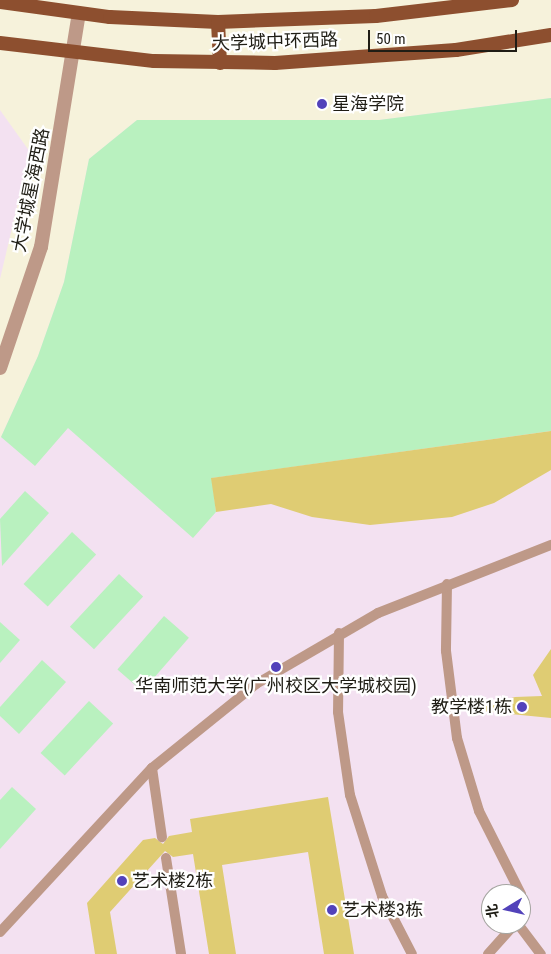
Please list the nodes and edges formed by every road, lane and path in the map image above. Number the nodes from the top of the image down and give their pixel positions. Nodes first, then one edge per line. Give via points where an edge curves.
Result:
1 (512, 0) edge
2 (0, 2) edge
3 (79, 13) junction
4 (218, 22) junction
5 (551, 35) edge
6 (0, 43) edge
7 (74, 54) junction
8 (220, 63) junction
9 (0, 368) edge
10 (551, 545) edge
11 (446, 584) junction
12 (339, 633) junction
13 (152, 768) junction
14 (162, 837) dead end
15 (166, 858) dead end
16 (516, 884) edge
17 (0, 932) edge
18 (507, 934) edge
19 (525, 934) edge
20 (181, 954) edge
21 (412, 954) edge
22 (488, 954) edge
23 (541, 954) edge

1 - 4 main road, 大学城中环西路 via 376,16
2 - 3 main road, 大学城中环西路
3 - 4 main road, 大学城中环西路
3 - 7 street, 大学城星海西路
4 - 8 main road
5 - 8 main road, 大学城中环西路 via 379,56
6 - 7 main road, 大学城中环西路
7 - 8 main road, 大学城中环西路
7 - 9 street, 大学城星海西路 via 41,247
10 - 11 lane
11 - 12 lane
11 - 16 lane via 446,651 457,738 479,810
12 - 13 lane via 225,705
12 - 21 lane via 338,712 350,795 382,896
13 - 14 lane
13 - 17 lane
15 - 20 lane
18 - 22 lane
19 - 23 lane

